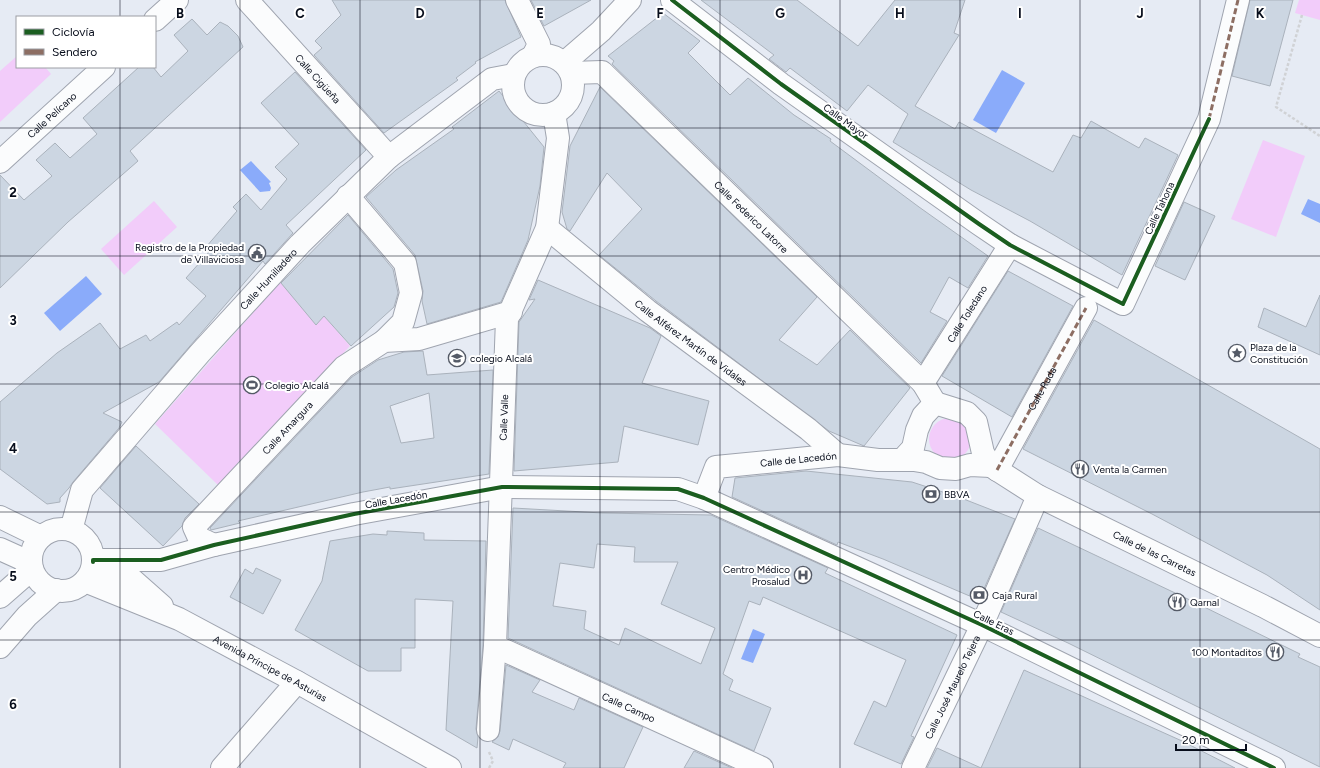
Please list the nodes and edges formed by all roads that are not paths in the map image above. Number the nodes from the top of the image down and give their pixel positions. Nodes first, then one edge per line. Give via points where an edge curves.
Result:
1 (177, 0) edge
2 (246, 0) edge
3 (517, 0) edge
4 (630, 0) edge
5 (672, 0) edge
6 (1238, 0) edge
7 (156, 19) edge
8 (533, 56) junction
9 (103, 68) edge
10 (568, 68) junction
11 (514, 75) junction
12 (554, 113) junction
13 (389, 157) junction
14 (0, 162) edge
15 (348, 196) junction
16 (547, 228) junction
17 (1010, 245) junction
18 (1123, 304) joint
19 (1086, 308) dead end
20 (511, 312) junction
21 (384, 341) junction
22 (923, 383) junction
23 (935, 403) junction
24 (838, 455) junction
25 (908, 460) junction
26 (994, 468) junction
27 (502, 487) junction
28 (1038, 496) junction
29 (704, 498) junction
30 (0, 517) edge
31 (71, 530) junction
32 (41, 536) junction
33 (214, 545) junction
34 (0, 548) edge
35 (161, 560) junction
36 (32, 566) junction
37 (91, 568) junction
38 (56, 590) junction
39 (150, 596) junction
40 (0, 597) edge
41 (179, 619) junction
42 (982, 625) junction
43 (1320, 636) edge
44 (495, 646) junction
45 (0, 647) edge
46 (297, 682) junction
47 (488, 739) road end
48 (425, 763) edge
49 (222, 768) edge
50 (450, 768) edge
51 (762, 768) edge
52 (913, 768) edge
53 (1274, 768) edge

1 - 7 street
2 - 13 street, Calle Cigüeña
3 - 8 street via 539,44
4 - 10 street
5 - 17 street, Calle Mayor via 781,84 931,192
6 - 18 street, Calle Tahona via 1209,119
8 - 10 street via 553,56
8 - 11 street via 521,63
9 - 14 street, Calle Pelícano
10 - 12 street via 573,88 567,103
10 - 22 street, Calle Federico Latorre via 602,72
11 - 12 street via 513,92 521,106 538,115
11 - 13 street, Calle Humilladero via 492,79
12 - 16 street, Calle Valle via 558,138
13 - 15 street, Calle Humilladero
15 - 21 street via 405,263 411,293 403,322
15 - 31 street, Calle Humilladero via 300,244 200,353 82,490
16 - 20 street, Calle Valle
16 - 24 street, Calle Alférez Martín de Vidales via 648,312 808,429
17 - 18 street, Calle Mayor
17 - 22 street, Calle Toledano
19 - 26 street, Calle Ruda
20 - 21 street, Calle Amargura via 419,339
20 - 27 street, Calle Valle via 507,319
21 - 33 street, Calle Amargura via 344,367 194,527 199,538
22 - 23 street, Calle Federico Latorre
23 - 25 street via 923,416
23 - 26 street via 967,413 976,422 983,454
24 - 25 street, Calle de Lacedón via 878,460
24 - 29 street, Calle de Lacedón via 716,467
25 - 26 street, Calle de Lacedón via 926,462 940,468 956,469 970,465
26 - 28 street, Calle de las Carretas
27 - 29 street, Calle Lacedón via 678,489
27 - 33 street, Calle Lacedón via 354,514
27 - 44 street, Calle Valle
28 - 42 street, Calle José Maurelo Tejera
28 - 43 street, Calle de las Carretas
29 - 42 street, Calle Eras
30 - 32 street
31 - 32 street via 60,528
31 - 37 street via 83,536 91,548
32 - 36 street via 33,549
33 - 35 street, Calle Lacedón
34 - 36 street
35 - 37 street, Calle Lacedón
35 - 39 street
36 - 38 street via 38,579 46,587
36 - 40 street
37 - 38 street via 76,587 66,591
37 - 39 street via 127,575
37 - 41 street, Avenida Príncipe de Asturias
38 - 45 street via 27,616
39 - 41 street
41 - 46 street, Avenida Príncipe de Asturias
42 - 52 street, Calle José Maurelo Tejera
42 - 53 street, Calle Eras
44 - 47 street, Calle Valle
44 - 51 street, Calle Campo
46 - 48 street, Avenida Príncipe de Asturias
46 - 49 street
48 - 50 street, Avenida Príncipe de Asturias

